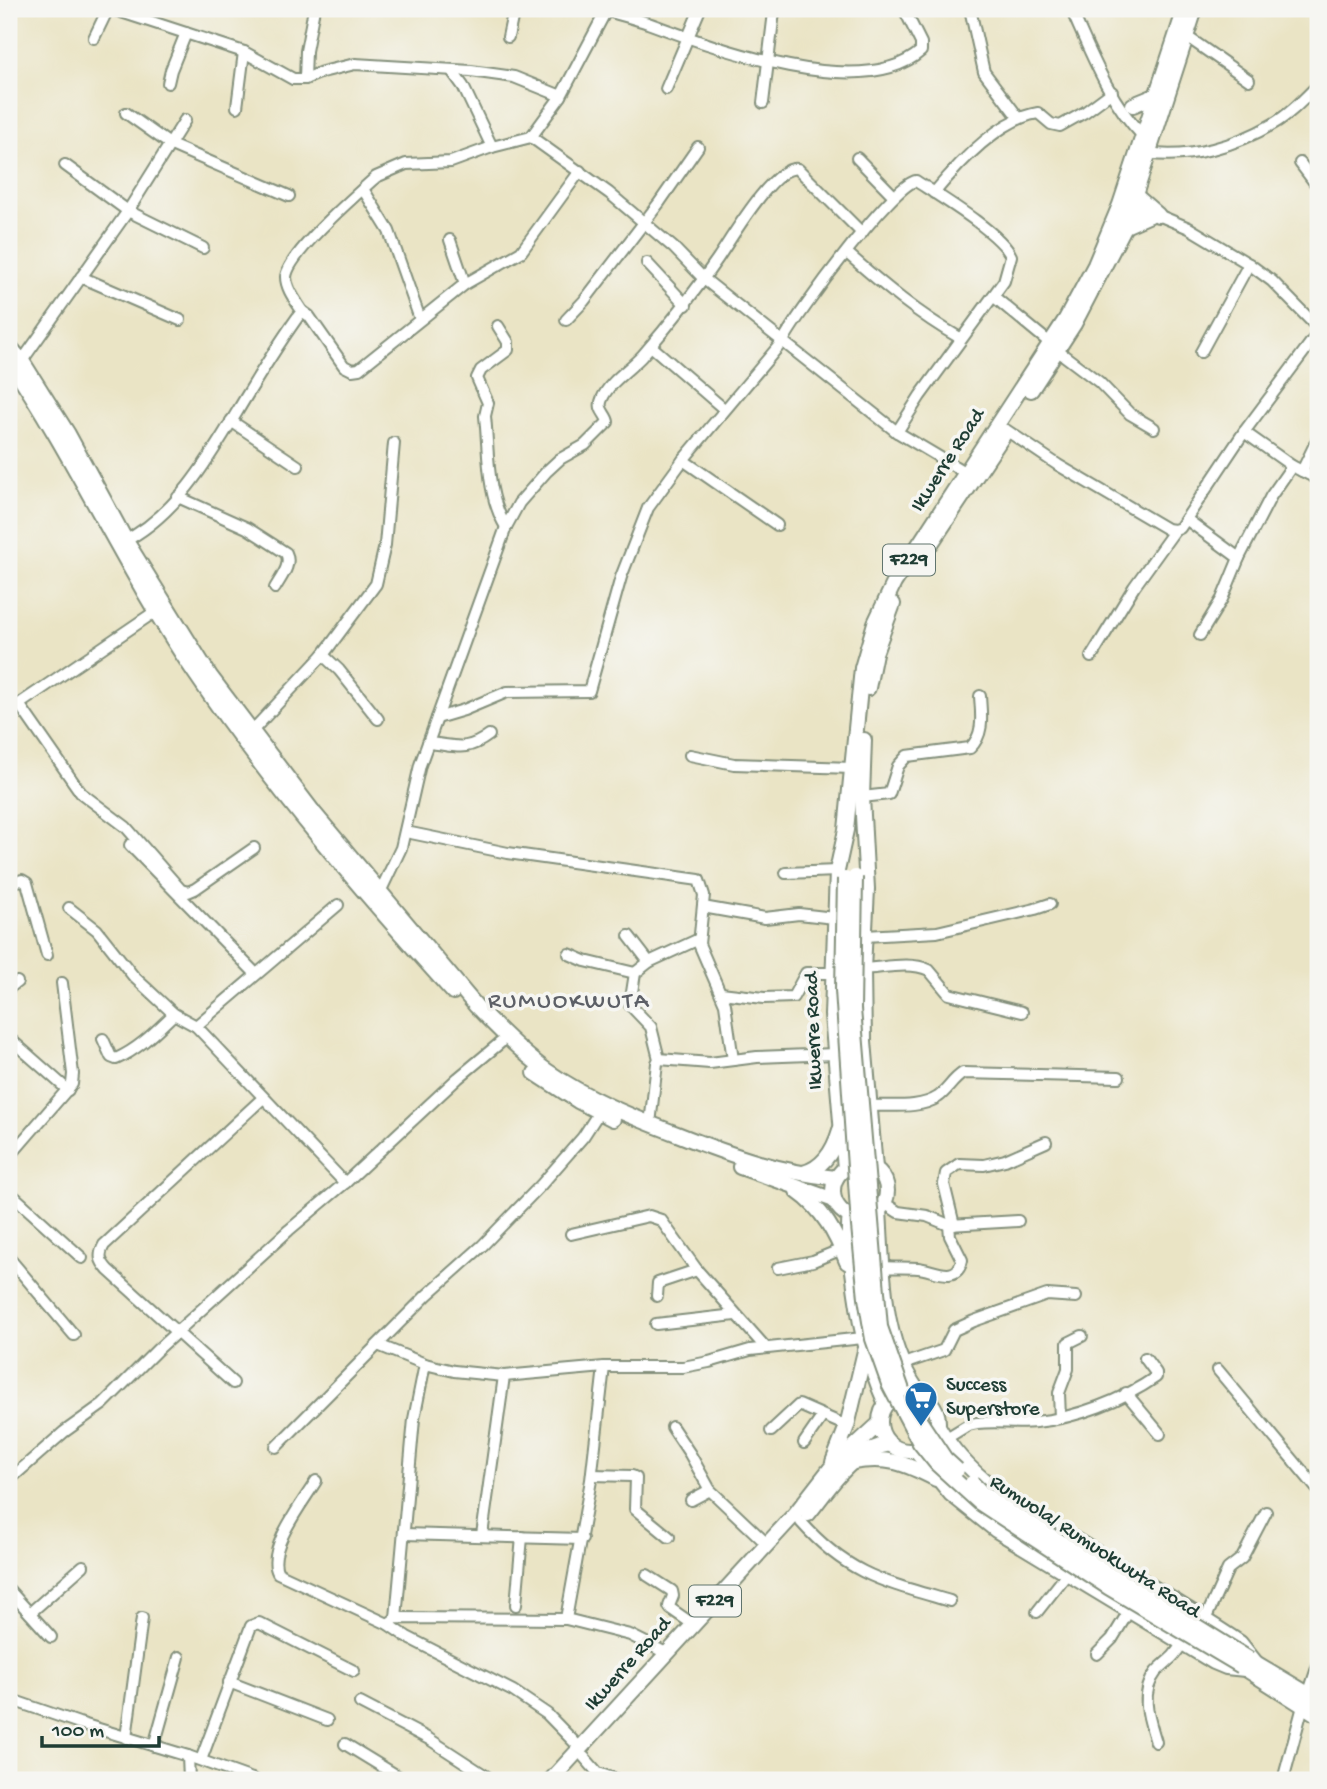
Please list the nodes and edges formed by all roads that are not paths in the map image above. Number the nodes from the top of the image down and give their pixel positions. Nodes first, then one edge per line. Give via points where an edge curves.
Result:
1 (110, 9) edge
2 (314, 9) edge
3 (514, 9) edge
4 (605, 9) edge
5 (700, 9) edge
6 (904, 9) edge
7 (970, 9) edge
8 (1071, 9) edge
9 (1185, 9) edge
10 (1195, 9) edge
11 (774, 12) dead end
12 (186, 33) junction
13 (1186, 36) junction
14 (508, 37) dead end
15 (94, 38) dead end
16 (688, 38) junction
17 (244, 52) junction
18 (766, 62) junction
19 (452, 71) junction
20 (305, 79) junction
21 (1249, 80) dead end
22 (168, 83) dead end
23 (1318, 85) edge
24 (666, 89) dead end
25 (561, 96) junction
26 (1114, 96) junction
27 (1155, 96) junction
28 (763, 103) dead end
29 (1133, 105) junction
30 (237, 107) dead end
31 (1150, 112) junction
32 (126, 113) dead end
33 (1018, 117) junction
34 (185, 120) dead end
35 (1142, 135) junction
36 (531, 137) junction
37 (171, 145) junction
38 (698, 146) dead end
39 (492, 147) junction
40 (1149, 153) junction
41 (857, 158) dead end
42 (1300, 163) dead end
43 (65, 165) dead end
44 (580, 171) junction
45 (1318, 185) edge
46 (363, 188) junction
47 (933, 193) junction
48 (289, 196) dead end
49 (894, 197) junction
50 (1129, 203) junction
51 (128, 211) junction
52 (1154, 215) junction
53 (642, 222) junction
54 (1125, 226) junction
55 (862, 233) junction
56 (450, 240) dead end
57 (203, 248) dead end
58 (847, 253) junction
59 (647, 263) dead end
60 (1249, 264) junction
61 (81, 277) junction
62 (704, 279) junction
63 (465, 284) junction
64 (993, 296) junction
65 (686, 305) junction
66 (302, 311) junction
67 (419, 319) junction
68 (180, 320) dead end
69 (566, 320) dead end
70 (498, 327) dead end
71 (1318, 331) edge
72 (960, 338) junction
73 (783, 341) junction
74 (9, 345) edge
75 (652, 346) junction
76 (1054, 347) junction
77 (1201, 352) dead end
78 (15, 360) edge
79 (724, 409) junction
80 (231, 421) junction
81 (1154, 428) dead end
82 (1006, 430) junction
83 (897, 432) junction
84 (1244, 432) junction
85 (1318, 438) edge
86 (394, 443) dead end
87 (682, 460) junction
88 (298, 466) dead end
89 (1297, 469) junction
90 (966, 473) junction
91 (1318, 479) edge
92 (178, 497) junction
93 (1186, 519) junction
94 (777, 525) dead end
95 (506, 527) junction
96 (1175, 530) junction
97 (121, 543) junction
98 (1238, 558) junction
99 (275, 588) dead end
100 (156, 611) junction
101 (1200, 635) dead end
102 (323, 655) junction
103 (1091, 657) dead end
104 (980, 696) dead end
105 (19, 704) junction
106 (9, 711) edge
107 (437, 718) junction
108 (377, 719) dead end
109 (252, 731) junction
110 (489, 735) dead end
111 (428, 743) junction
112 (690, 755) dead end
113 (852, 768) junction
114 (862, 797) junction
115 (406, 832) junction
116 (863, 833) junction
117 (130, 845) dead end
118 (254, 848) dead end
119 (786, 873) dead end
120 (846, 876) junction
121 (9, 883) edge
122 (381, 890) junction
123 (1050, 904) dead end
124 (338, 905) dead end
125 (703, 907) junction
126 (69, 908) dead end
127 (834, 918) junction
128 (629, 936) dead end
129 (865, 936) junction
130 (699, 939) junction
131 (569, 954) dead end
132 (47, 955) dead end
133 (649, 962) junction
134 (863, 970) junction
135 (635, 973) junction
136 (833, 973) junction
137 (256, 974) junction
138 (62, 983) dead end
139 (721, 993) junction
140 (1022, 1012) dead end
141 (174, 1014) junction
142 (196, 1026) junction
143 (9, 1038) edge
144 (103, 1039) dead end
145 (500, 1043) junction
146 (835, 1054) junction
147 (659, 1059) junction
148 (733, 1060) junction
149 (1119, 1077) dead end
150 (68, 1090) junction
151 (263, 1098) junction
152 (870, 1106) junction
153 (601, 1108) junction
154 (649, 1124) junction
155 (842, 1125) junction
156 (1046, 1142) dead end
157 (9, 1157) edge
158 (875, 1168) junction
159 (840, 1173) junction
160 (793, 1179) junction
161 (345, 1183) junction
162 (9, 1192) edge
163 (834, 1200) junction
164 (882, 1207) junction
165 (950, 1210) junction
166 (850, 1216) junction
167 (927, 1216) junction
168 (1018, 1221) dead end
169 (952, 1225) junction
170 (570, 1234) dead end
171 (842, 1249) junction
172 (9, 1258) edge
173 (82, 1258) dead end
174 (883, 1267) junction
175 (778, 1268) dead end
176 (697, 1270) junction
177 (854, 1281) junction
178 (657, 1296) dead end
179 (1076, 1297) dead end
180 (735, 1315) junction
181 (656, 1324) dead end
182 (177, 1334) junction
183 (74, 1335) dead end
184 (1082, 1336) dead end
185 (864, 1344) junction
186 (378, 1346) junction
187 (766, 1348) junction
188 (1144, 1358) dead end
189 (425, 1364) junction
190 (903, 1364) junction
191 (604, 1367) junction
192 (1218, 1370) dead end
193 (504, 1376) junction
194 (233, 1383) dead end
195 (1126, 1393) junction
196 (922, 1397) junction
197 (886, 1404) junction
198 (822, 1417) junction
199 (1060, 1418) junction
200 (880, 1423) junction
201 (847, 1426) junction
202 (672, 1427) dead end
203 (771, 1431) dead end
204 (942, 1432) junction
205 (1160, 1434) dead end
206 (804, 1443) dead end
207 (890, 1444) junction
208 (276, 1447) dead end
209 (916, 1451) junction
210 (851, 1463) junction
211 (830, 1469) junction
212 (592, 1475) junction
213 (9, 1480) edge
214 (316, 1481) dead end
215 (941, 1482) junction
216 (710, 1490) junction
217 (1318, 1490) edge
218 (691, 1500) dead end
219 (1266, 1512) dead end
220 (801, 1522) junction
221 (404, 1534) junction
222 (482, 1535) junction
223 (522, 1537) junction
224 (668, 1537) dead end
225 (582, 1539) junction
226 (768, 1545) junction
227 (83, 1566) dead end
228 (1067, 1574) junction
229 (647, 1575) dead end
230 (9, 1590) edge
231 (950, 1601) dead end
232 (516, 1605) dead end
233 (1129, 1611) junction
234 (1037, 1612) dead end
235 (30, 1613) junction
236 (142, 1618) dead end
237 (566, 1619) junction
238 (1205, 1619) junction
239 (392, 1621) junction
240 (694, 1625) junction
241 (51, 1637) dead end
242 (1182, 1643) junction
243 (668, 1654) junction
244 (1097, 1654) dead end
245 (179, 1657) dead end
246 (1247, 1664) junction
247 (1318, 1665) edge
248 (354, 1671) dead end
249 (229, 1682) junction
250 (9, 1699) edge
251 (1310, 1701) edge
252 (360, 1703) dead end
253 (1318, 1714) edge
254 (327, 1720) dead end
255 (126, 1738) junction
256 (1156, 1742) dead end
257 (345, 1744) dead end
258 (154, 1746) junction
259 (582, 1753) junction
260 (188, 1756) junction
261 (201, 1760) junction
262 (189, 1780) edge
263 (255, 1780) edge
264 (404, 1780) edge
265 (492, 1780) edge
266 (551, 1780) edge
267 (563, 1780) edge
268 (618, 1780) edge
269 (1283, 1780) edge

1 - 12 street
1 - 15 street
2 - 20 street
3 - 14 street
4 - 16 street
4 - 25 street
5 - 16 street
6 - 18 street via 922,47 918,54 890,67 818,71
7 - 33 street via 984,72
8 - 26 street
9 - 27 main road, Ikwerre Road / F229
10 - 13 main road, Ikwerre Road / F229
11 - 18 street
12 - 17 street
12 - 22 street
13 - 21 street
13 - 40 main road, Ikwerre Road / F229
16 - 18 street
16 - 24 street
17 - 20 street via 293,79
17 - 30 street
18 - 28 street
19 - 20 street via 355,64
19 - 25 street via 513,77
19 - 39 street
23 - 40 street via 1275,123 1254,134 1196,152
25 - 36 street
26 - 29 street
26 - 33 street via 1060,126 1038,113
26 - 35 street
27 - 29 main road
27 - 31 main road, Ikwerre Road / F229
29 - 31 street
31 - 35 main road, Ikwerre Road / F229
32 - 37 street
33 - 47 street via 957,166
34 - 37 street
35 - 50 main road, Ikwerre Road / F229
36 - 39 street
36 - 44 street
37 - 48 street
37 - 51 street
38 - 53 street
39 - 46 street via 451,162 406,164
40 - 50 main road, Ikwerre Road / F229
41 - 49 street
42 - 45 street
43 - 51 street
44 - 53 street
44 - 63 street via 521,251
46 - 66 street via 290,265 286,277
46 - 67 street via 389,231
47 - 49 street via 916,181
47 - 64 street via 1007,247 1010,264
49 - 55 street
50 - 52 main road
50 - 54 main road, Ikwerre Road / F229
50 - 76 main road, Ikwerre Road / F229
51 - 57 street
51 - 61 street
52 - 54 main road
52 - 60 street via 1189,228
53 - 62 street
53 - 69 street
54 - 76 main road, Ikwerre Road / F229 via 1092,292
55 - 58 street
55 - 62 street via 792,167 770,184
56 - 63 street
58 - 72 street via 885,287
58 - 73 street via 793,321
59 - 65 street
60 - 71 street via 1272,281
60 - 77 street
61 - 68 street
61 - 78 street
62 - 65 street
62 - 73 street
63 - 67 street
64 - 72 street
64 - 76 street
65 - 75 street
66 - 67 street via 344,366 352,370
66 - 80 street
70 - 95 street via 508,349 477,378 488,403 485,416 493,499
71 - 84 street
72 - 83 street
73 - 79 street
73 - 83 street
74 - 78 main road
75 - 79 street
75 - 95 street via 606,391 600,402 608,422 585,445 547,471 519,503
76 - 81 street via 1099,382 1129,414
76 - 82 main road, Ikwerre Road / F229
76 - 90 main road, Ikwerre Road / F229
78 - 97 main road
79 - 87 street
80 - 88 street
80 - 92 street
82 - 96 street via 1106,494
82 - 114 main road, Ikwerre Road / F229 via 888,616 869,682
83 - 90 street
84 - 89 street
84 - 93 street
85 - 89 street
86 - 102 street via 385,545 376,584
87 - 94 street
87 - 107 street via 648,508 630,548 589,691 507,692
89 - 91 street
89 - 98 street via 1271,496
90 - 113 main road, Ikwerre Road / F229 via 894,583 875,623 858,691
92 - 97 street
92 - 99 street via 247,528 286,553 288,566
93 - 96 street
93 - 98 street
95 - 107 street
96 - 103 street
97 - 100 main road
97 - 109 main road
98 - 101 street via 1222,599
100 - 105 street
100 - 145 main road via 286,796 378,909
102 - 108 street
102 - 109 street
104 - 114 street via 982,724 976,743 964,750 907,757 898,766 889,794
105 - 106 street
105 - 118 street via 81,793 126,827 181,890 195,888
107 - 111 street
109 - 122 main road via 314,813
110 - 111 street via 460,749
111 - 115 street
112 - 113 street via 754,766
113 - 120 main road, Ikwerre Road / F229
114 - 116 main road, Ikwerre Road / F229
115 - 122 street
115 - 125 street via 508,853 693,878 703,887
116 - 120 main road
116 - 129 main road, Ikwerre Road / F229
117 - 137 street
119 - 120 street
120 - 127 main road, Ikwerre Road
120 - 246 main road, Rumuola/ Rumuokwuta Road, bridge via 880,1326 915,1415 945,1459 982,1493
121 - 132 street via 27,883
122 - 153 main road via 502,1033
123 - 129 street via 937,932
124 - 137 street
125 - 127 street via 765,918 799,914
125 - 130 street
126 - 141 street via 97,930 134,977
127 - 136 main road, Ikwerre Road
128 - 133 street
129 - 134 main road, Ikwerre Road / F229
130 - 133 street
130 - 139 street
131 - 135 street
133 - 135 street
134 - 140 street via 925,967 949,994
134 - 152 main road, Ikwerre Road / F229
135 - 147 street via 630,1005 651,1027
136 - 139 street via 806,973 793,997
136 - 146 main road, Ikwerre Road
137 - 142 street
138 - 150 street via 73,1074
139 - 148 street
141 - 142 street
141 - 144 street via 116,1059
142 - 151 street
143 - 150 street
145 - 153 main road via 542,1079
145 - 161 street
146 - 148 street
146 - 155 main road, Ikwerre Road
147 - 148 street
147 - 154 street
149 - 152 street via 963,1073 942,1094 923,1104
150 - 157 street
151 - 161 street
151 - 182 street via 99,1254 108,1270
152 - 158 main road, Ikwerre Road / F229
153 - 154 main road
153 - 160 main road via 706,1156
153 - 186 street via 583,1137 541,1185
154 - 160 main road
155 - 159 main road, Ikwerre Road
155 - 160 main road via 826,1159
156 - 165 street via 1005,1160 959,1164 946,1174 944,1184
158 - 159 main road via 859,1164
158 - 164 main road via 887,1192
159 - 160 main road
159 - 163 main road
160 - 163 main road
160 - 171 main road via 825,1218
161 - 182 street
162 - 173 street
163 - 166 main road
164 - 166 main road via 867,1217
164 - 167 street
164 - 174 main road
165 - 167 street
165 - 169 street
166 - 177 main road
167 - 169 street
168 - 169 street
169 - 174 street via 950,1236 962,1260 956,1271 943,1275 921,1268
170 - 176 street via 655,1217
171 - 175 street
171 - 177 main road
172 - 183 street
174 - 190 main road via 891,1329
176 - 178 street via 658,1283
176 - 180 street
177 - 185 main road
179 - 190 street via 1046,1295 974,1321 954,1330 944,1350
180 - 181 street
180 - 187 street
182 - 194 street
182 - 213 street via 103,1404
184 - 199 street via 1068,1343 1068,1368 1059,1393
185 - 187 street
185 - 197 main road
185 - 201 main road
186 - 189 street
186 - 208 street
187 - 191 street via 683,1367
188 - 195 street via 1156,1377
189 - 193 street
189 - 221 street via 414,1419
190 - 196 main road
191 - 193 street
191 - 212 street
192 - 217 street
193 - 222 street
195 - 199 street
195 - 205 street
196 - 197 main road via 901,1395
196 - 204 main road via 934,1407
197 - 200 main road, F229
198 - 201 street
198 - 203 street via 797,1405
198 - 206 street
199 - 204 street via 976,1423
200 - 207 main road
200 - 211 main road, Ikwerre Road / F229
201 - 211 main road
202 - 216 street
204 - 209 main road
204 - 238 main road via 964,1463 991,1487
207 - 209 main road
207 - 210 main road, Ikwerre Road / F229 via 875,1446
209 - 215 main road
210 - 215 main road via 890,1460
210 - 220 main road, Ikwerre Road / F229
211 - 226 main road, Ikwerre Road / F229
212 - 224 street via 636,1478 635,1509
212 - 225 street
214 - 239 street via 289,1524 276,1553 275,1570
215 - 228 main road via 996,1530
216 - 218 street
216 - 226 street
219 - 238 street via 1242,1558 1228,1569
220 - 231 street via 820,1544 867,1575
220 - 259 main road, Ikwerre Road / F229
221 - 222 street
221 - 239 street
222 - 223 street
223 - 225 street
223 - 232 street
225 - 237 street
226 - 240 main road, Ikwerre Road / F229
227 - 235 street
228 - 233 main road
228 - 234 street
229 - 240 street via 672,1591 669,1606
230 - 235 street
233 - 242 main road
233 - 244 street
235 - 241 street
236 - 255 street
237 - 239 street
237 - 243 street via 630,1635
238 - 246 main road via 1240,1643
239 - 259 street via 407,1637 547,1714
240 - 243 main road, Ikwerre Road / F229
242 - 246 main road via 1226,1667
242 - 256 street via 1147,1687 1146,1708
243 - 259 main road, Ikwerre Road / F229
245 - 258 street
246 - 251 main road, Rumuola/ Rumuokwuta Road
247 - 251 street
248 - 249 street via 255,1623
249 - 254 street
249 - 261 street
250 - 255 street
251 - 253 main road, Rumuola/ Rumuokwuta Road
251 - 269 street
252 - 265 street
255 - 258 street
257 - 264 street
258 - 260 street
259 - 266 main road, Ikwerre Road / F229
259 - 267 main road, Ikwerre Road / F229
259 - 268 street via 598,1773
260 - 261 street
260 - 262 street
261 - 263 street

